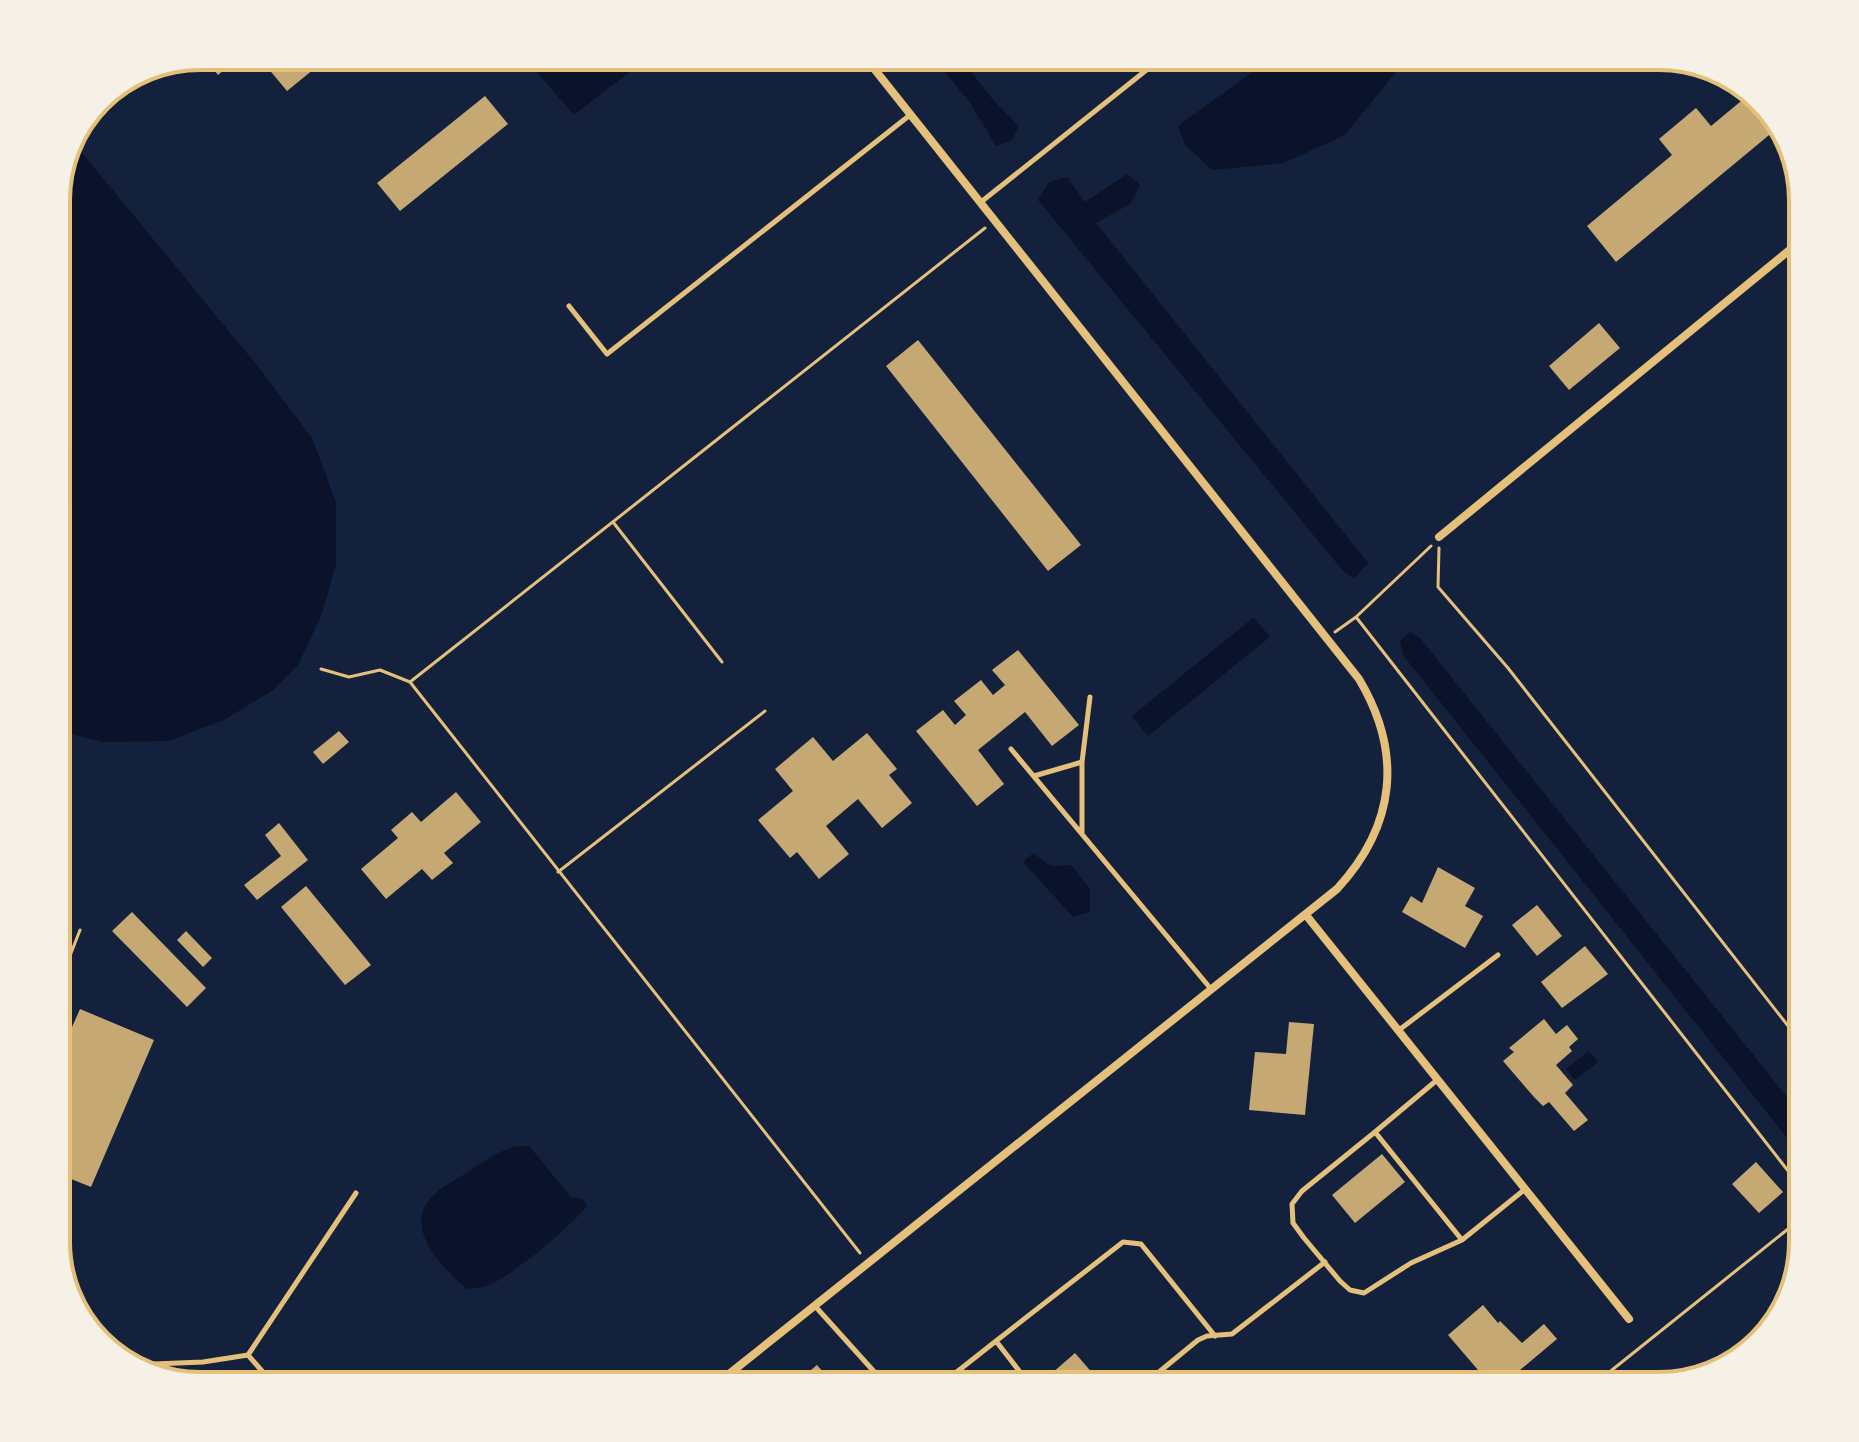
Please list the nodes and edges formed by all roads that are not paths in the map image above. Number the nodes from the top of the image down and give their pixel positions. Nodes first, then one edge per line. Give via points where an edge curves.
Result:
1 (875, 70) edge
2 (1147, 70) edge
3 (910, 115) junction
4 (981, 203) junction
5 (1789, 250) edge
6 (569, 306) dead end
7 (1439, 537) road end
8 (1090, 697) dead end
9 (1011, 749) dead end
10 (1082, 762) junction
11 (1034, 776) junction
12 (1082, 834) junction
13 (1306, 915) junction
14 (1498, 955) dead end
15 (1212, 990) junction
16 (1398, 1030) junction
17 (1437, 1080) junction
18 (1375, 1132) junction
19 (1524, 1190) junction
20 (356, 1193) dead end
21 (1462, 1240) junction
22 (1325, 1262) junction
23 (815, 1306) junction
24 (1629, 1319) dead end
25 (1215, 1336) junction
26 (996, 1341) junction
27 (248, 1355) junction
28 (156, 1364) edge
29 (732, 1371) edge
30 (263, 1372) edge
31 (874, 1372) edge
32 (957, 1372) edge
33 (1020, 1372) edge
34 (1159, 1372) edge

1 - 3 street
2 - 4 lane
3 - 4 street
3 - 6 lane via 607,354
4 - 13 street via 1372,701 1387,750 1383,813 1355,870
5 - 7 street
8 - 10 lane
9 - 11 lane
10 - 11 lane
10 - 12 lane
11 - 12 lane
12 - 15 lane
13 - 15 street
13 - 16 street
14 - 16 lane
15 - 23 street
16 - 17 street
17 - 18 lane
17 - 19 street
18 - 21 lane
18 - 22 lane via 1292,1204 1293,1223
19 - 21 lane
19 - 24 street
20 - 27 lane
21 - 22 lane via 1411,1263 1364,1293 1350,1290
22 - 25 lane via 1232,1334
23 - 29 street
23 - 31 lane
25 - 26 lane via 1141,1244 1123,1242
25 - 34 lane via 1198,1340
26 - 32 lane
26 - 33 lane
27 - 28 lane
27 - 30 lane

